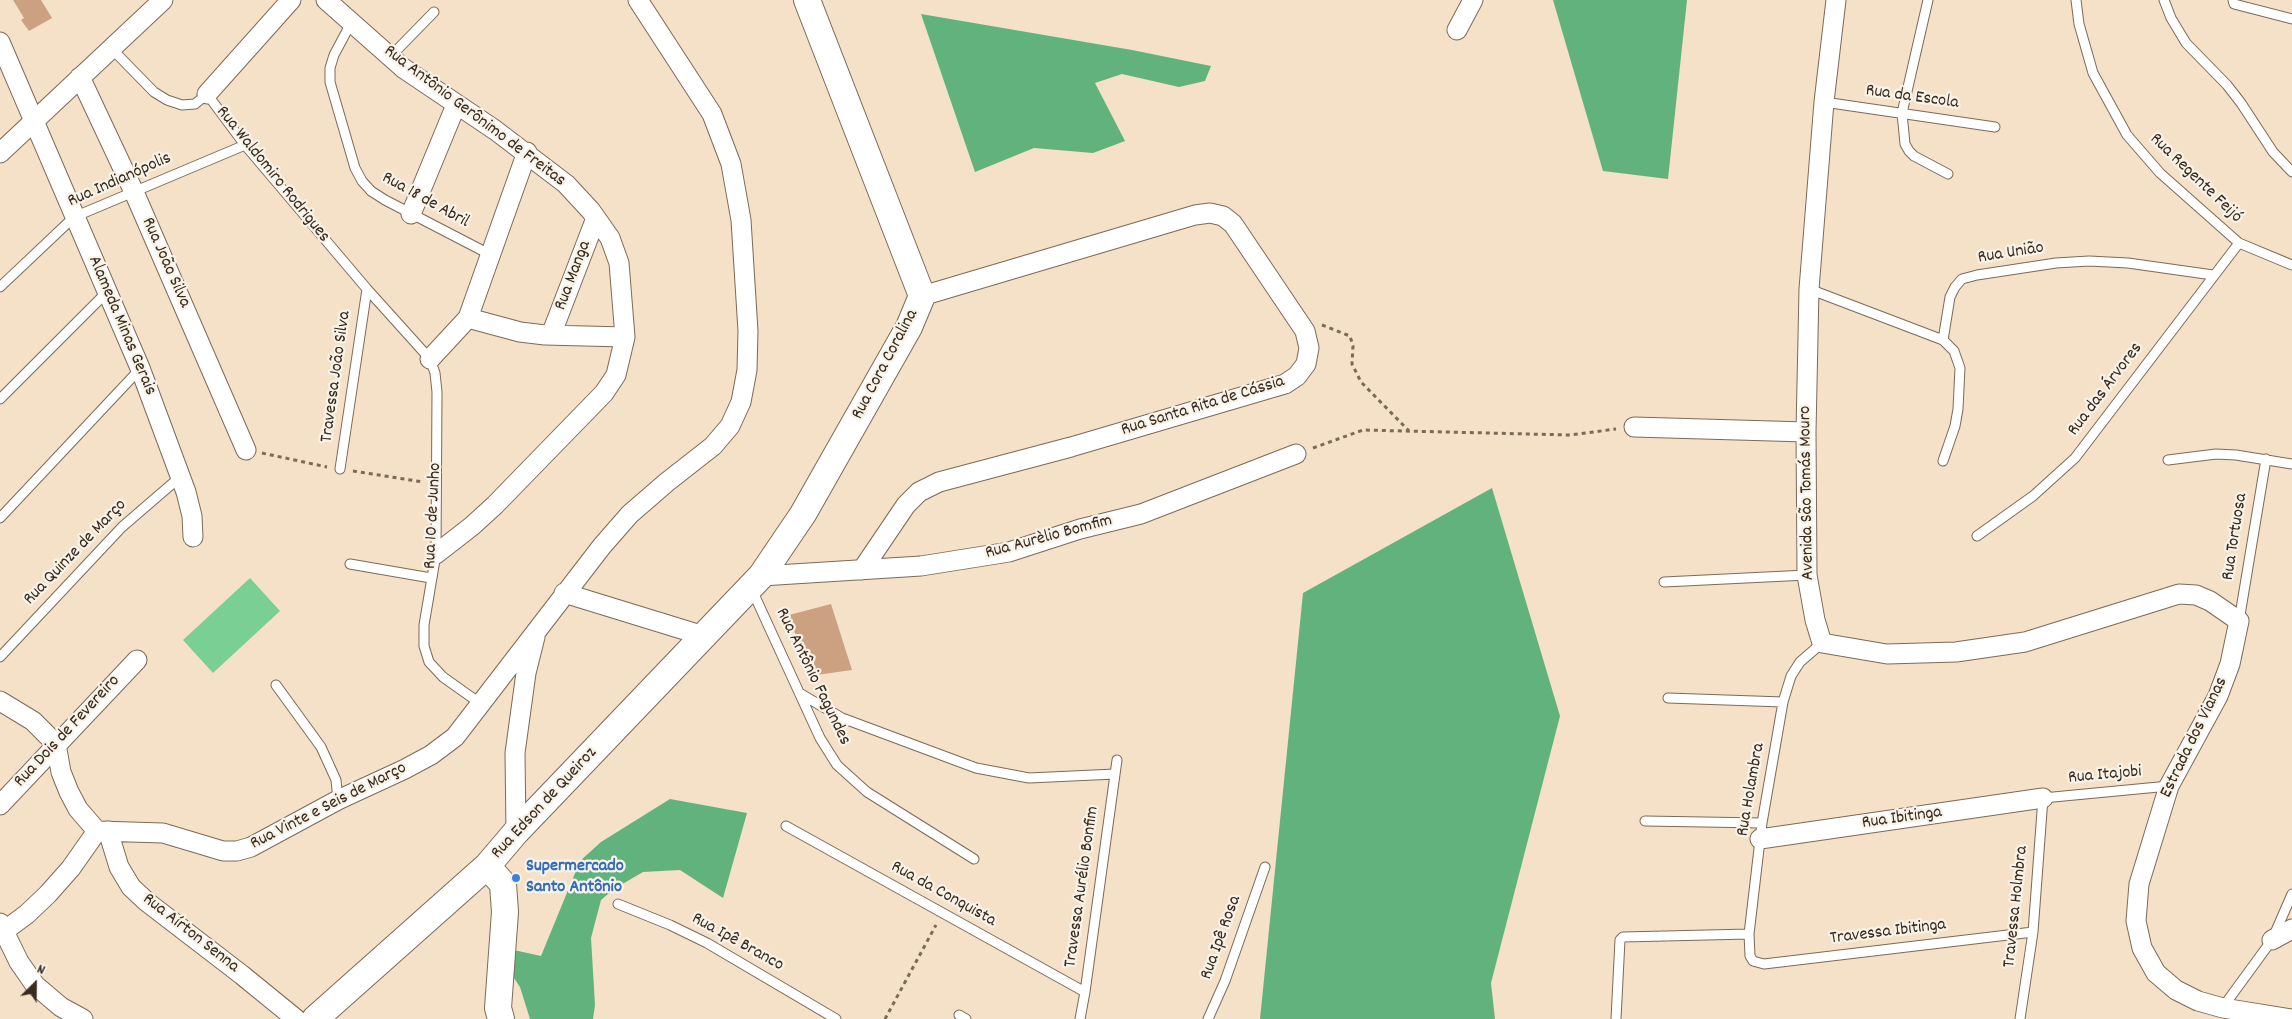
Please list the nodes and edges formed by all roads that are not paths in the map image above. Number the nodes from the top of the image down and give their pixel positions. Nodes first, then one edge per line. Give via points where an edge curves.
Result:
1 (163, 0) edge
2 (291, 0) edge
3 (326, 0) edge
4 (638, 0) edge
5 (807, 0) edge
6 (1473, 0) edge
7 (1836, 0) edge
8 (1928, 0) edge
9 (2076, 0) edge
10 (2164, 0) edge
11 (2232, 0) edge
12 (434, 12) dead end
13 (2292, 19) edge
14 (351, 23) junction
15 (1457, 30) dead end
16 (0, 42) edge
17 (111, 48) junction
18 (390, 56) junction
19 (80, 77) junction
20 (9, 79) edge
21 (207, 94) junction
22 (1824, 102) junction
23 (456, 105) junction
24 (1902, 113) junction
25 (31, 117) junction
26 (1995, 127) dead end
27 (245, 145) junction
28 (527, 152) junction
29 (0, 153) edge
30 (2292, 172) edge
31 (1948, 174) dead end
32 (134, 192) junction
33 (411, 214) junction
34 (74, 217) junction
35 (596, 218) junction
36 (2239, 243) junction
37 (491, 255) junction
38 (2292, 265) edge
39 (2213, 275) junction
40 (0, 287) edge
41 (367, 289) junction
42 (1809, 289) junction
43 (107, 292) junction
44 (922, 296) junction
45 (468, 318) junction
46 (551, 335) junction
47 (625, 337) junction
48 (1943, 340) junction
49 (430, 359) junction
50 (140, 368) junction
51 (0, 399) edge
52 (1634, 427) road end
53 (1806, 432) junction
54 (246, 450) dead end
55 (1296, 454) road end
56 (2266, 459) junction
57 (2168, 460) dead end
58 (1943, 461) dead end
59 (2292, 464) edge
60 (340, 469) dead end
61 (180, 476) junction
62 (0, 518) edge
63 (194, 536) dead end
64 (1977, 536) dead end
65 (436, 554) junction
66 (350, 564) dead end
67 (862, 570) junction
68 (1807, 575) junction
69 (431, 578) junction
70 (756, 582) junction
71 (1664, 582) dead end
72 (564, 593) junction
73 (2239, 621) junction
74 (536, 631) junction
75 (704, 636) junction
76 (1822, 643) junction
77 (0, 657) edge
78 (137, 660) dead end
79 (276, 685) dead end
80 (801, 694) junction
81 (1668, 698) dead end
82 (0, 701) edge
83 (1783, 702) junction
84 (480, 704) junction
85 (56, 744) junction
86 (1117, 760) dead end
87 (1115, 774) junction
88 (2169, 786) junction
89 (2043, 798) junction
90 (338, 800) junction
91 (0, 805) edge
92 (1645, 821) dead end
93 (786, 826) dead end
94 (102, 831) junction
95 (1761, 831) junction
96 (516, 832) junction
97 (974, 859) dead end
98 (487, 866) junction
99 (1264, 867) dead end
100 (2292, 894) edge
101 (618, 904) dead end
102 (2, 927) edge
103 (2292, 929) edge
104 (2033, 932) junction
105 (1749, 934) junction
106 (2272, 940) junction
107 (1750, 956) joint
108 (1085, 992) junction
109 (2222, 1008) junction
110 (498, 1015) edge
111 (83, 1019) edge
112 (296, 1019) edge
113 (315, 1019) edge
114 (836, 1019) edge
115 (1080, 1019) edge
116 (1208, 1019) edge
117 (1616, 1019) edge
118 (2020, 1019) edge
119 (2291, 1019) edge

1 - 17 street
2 - 21 street
3 - 14 street, Rua Antônio Gerônimo de Freitas
4 - 72 street, Rua Vinte e Seis de Março via 712,114 731,164 741,220 748,331 747,370 741,402 730,426 713,446 630,514
5 - 44 street, Rua Cora Coralina
6 - 15 street
7 - 22 street, Avenida São Tomás Mouro
8 - 24 lane
9 - 36 lane, Rua Regente Feijó via 2079,24 2093,73 2127,135 2160,173
10 - 30 lane via 2186,42 2227,85 2272,152
11 - 13 lane via 2234,4
12 - 18 lane
14 - 18 street, Rua Antônio Gerônimo de Freitas
14 - 33 lane, Rua 18 de Abril via 334,55 330,82 355,168 371,191
16 - 20 street, Alameda Minas Gerais
17 - 19 street
17 - 21 lane, Rua Waldomiro Rodrigues via 154,92 167,100 182,105 195,104
18 - 23 street, Rua Antônio Gerônimo de Freitas
19 - 25 street
19 - 32 street, Rua João Silva
20 - 25 street, Alameda Minas Gerais
21 - 27 lane, Rua Waldomiro Rodrigues
22 - 24 lane, Rua da Escola
22 - 42 street, Avenida São Tomás Mouro
23 - 28 street, Rua Antônio Gerônimo de Freitas
23 - 33 street
24 - 26 lane, Rua da Escola
24 - 31 lane via 1909,151
25 - 29 street
25 - 34 street, Alameda Minas Gerais
27 - 32 lane, Rua Indianópolis
27 - 41 lane, Rua Waldomiro Rodrigues
28 - 35 street, Rua Antônio Gerônimo de Freitas via 566,184
28 - 37 street
32 - 34 lane, Rua Indianópolis
32 - 54 street, Rua João Silva
33 - 37 lane, Rua 18 de Abril
34 - 40 lane, Rua Indianópolis
34 - 43 street, Alameda Minas Gerais
35 - 46 street, Rua Manga
35 - 47 street, Rua Antônio Gerônimo de Freitas via 610,238 619,263
36 - 38 lane, Rua Regente Feijó
36 - 39 lane, Rua das Árvores
37 - 45 street
39 - 48 lane, Rua União via 2089,261 1977,274 1962,279 1955,287 1950,297
39 - 64 lane, Rua das Árvores via 2076,458 2033,496
41 - 49 lane, Rua Waldomiro Rodrigues
41 - 60 lane, Travessa João Silva
42 - 48 lane
42 - 53 street, Avenida São Tomás Mouro
43 - 50 street, Alameda Minas Gerais
43 - 51 lane
44 - 67 street, Rua Santa Rita de Cássia via 1210,212 1233,224 1305,331 1309,348 1306,364 1285,384 939,482 919,492 906,505
44 - 70 street, Rua Cora Coralina via 909,327 803,514
45 - 46 street via 520,332
45 - 49 street
46 - 47 street
47 - 65 street, Rua Antônio Gerônimo de Freitas via 616,375 604,393 495,505
48 - 58 lane via 1954,351 1960,368 1955,426
49 - 65 lane, Rua 10 de Junho via 437,392
50 - 61 street, Alameda Minas Gerais
50 - 62 lane
52 - 53 street
53 - 68 street, Avenida São Tomás Mouro
55 - 67 street, Rua Aurèlio Bomfim via 1141,514 1009,552 921,566
56 - 57 lane via 2216,454
56 - 59 lane
56 - 73 lane, Rua Tortuosa
61 - 63 street, Alameda Minas Gerais via 192,516
61 - 77 lane, Rua Quinze de Março via 122,527
65 - 69 lane, Rua 10 de Junho
66 - 69 lane
67 - 70 street, Rua Aurèlio Bomfim
68 - 71 lane
68 - 76 street, Avenida São Tomás Mouro
69 - 84 lane, Rua 10 de Junho via 424,625 424,646 429,662 443,677
70 - 75 street, Rua Edson de Queiroz
70 - 80 lane, Rua Antônio Fagundes
72 - 74 street, Rua Vinte e Seis de Março
72 - 75 street
73 - 76 street via 2210,601 2196,595 2179,594 2025,642 1956,652 1887,654
73 - 88 street, Estrada dos Vianas via 2230,664 2218,696
74 - 84 street, Rua Vinte e Seis de Março
74 - 96 street via 526,672 517,737
75 - 96 street, Rua Edson de Queiroz
76 - 83 lane, Rua Holambra via 1800,662 1791,676
78 - 85 street, Rua Dois de Fevereiro
79 - 90 lane via 321,746 336,780
80 - 87 lane via 842,718 976,768 1029,778
80 - 97 lane, Rua Antônio Fagundes via 820,738 837,765 867,792
81 - 83 lane
82 - 85 street via 33,720
83 - 95 lane, Rua Holambra
84 - 90 street, Rua Vinte e Seis de Março via 455,737 431,755
85 - 91 street, Rua Dois de Fevereiro
85 - 94 street via 69,792 78,809
86 - 87 lane, Travessa Aurélio Bonfim
87 - 108 lane, Travessa Aurélio Bonfim
88 - 89 lane, Rua Itajobi
88 - 109 street, Estrada dos Vianas via 2138,884 2136,921 2142,948 2156,973 2176,990
89 - 95 street, Rua Ibitinga
89 - 104 lane, Travessa Holmbra
90 - 94 street, Rua Vinte e Seis de Março via 251,847 237,851 162,833
92 - 95 lane
93 - 108 lane, Rua da Conquista
94 - 102 street via 28,914
94 - 112 street, Rua Aírton Senna via 131,887
95 - 105 lane, Rua Holambra
96 - 98 street, Rua Edson de Queiroz
98 - 110 street via 503,884 505,912
98 - 113 street, Rua Edson de Queiroz
99 - 116 lane, Rua Ipê Rosa via 1225,981
100 - 106 lane
101 - 114 lane, Rua Ipê Branco via 707,943
102 - 111 street via 19,962 35,985 61,1007
103 - 106 street
104 - 107 lane, Travessa Ibitinga via 1764,964 1753,961
104 - 118 lane, Travessa Holmbra
105 - 107 lane, Rua Holambra
105 - 117 lane via 1623,937 1620,940
106 - 109 lane
108 - 115 lane, Travessa Aurélio Bonfim
109 - 119 street, Estrada dos Vianas

